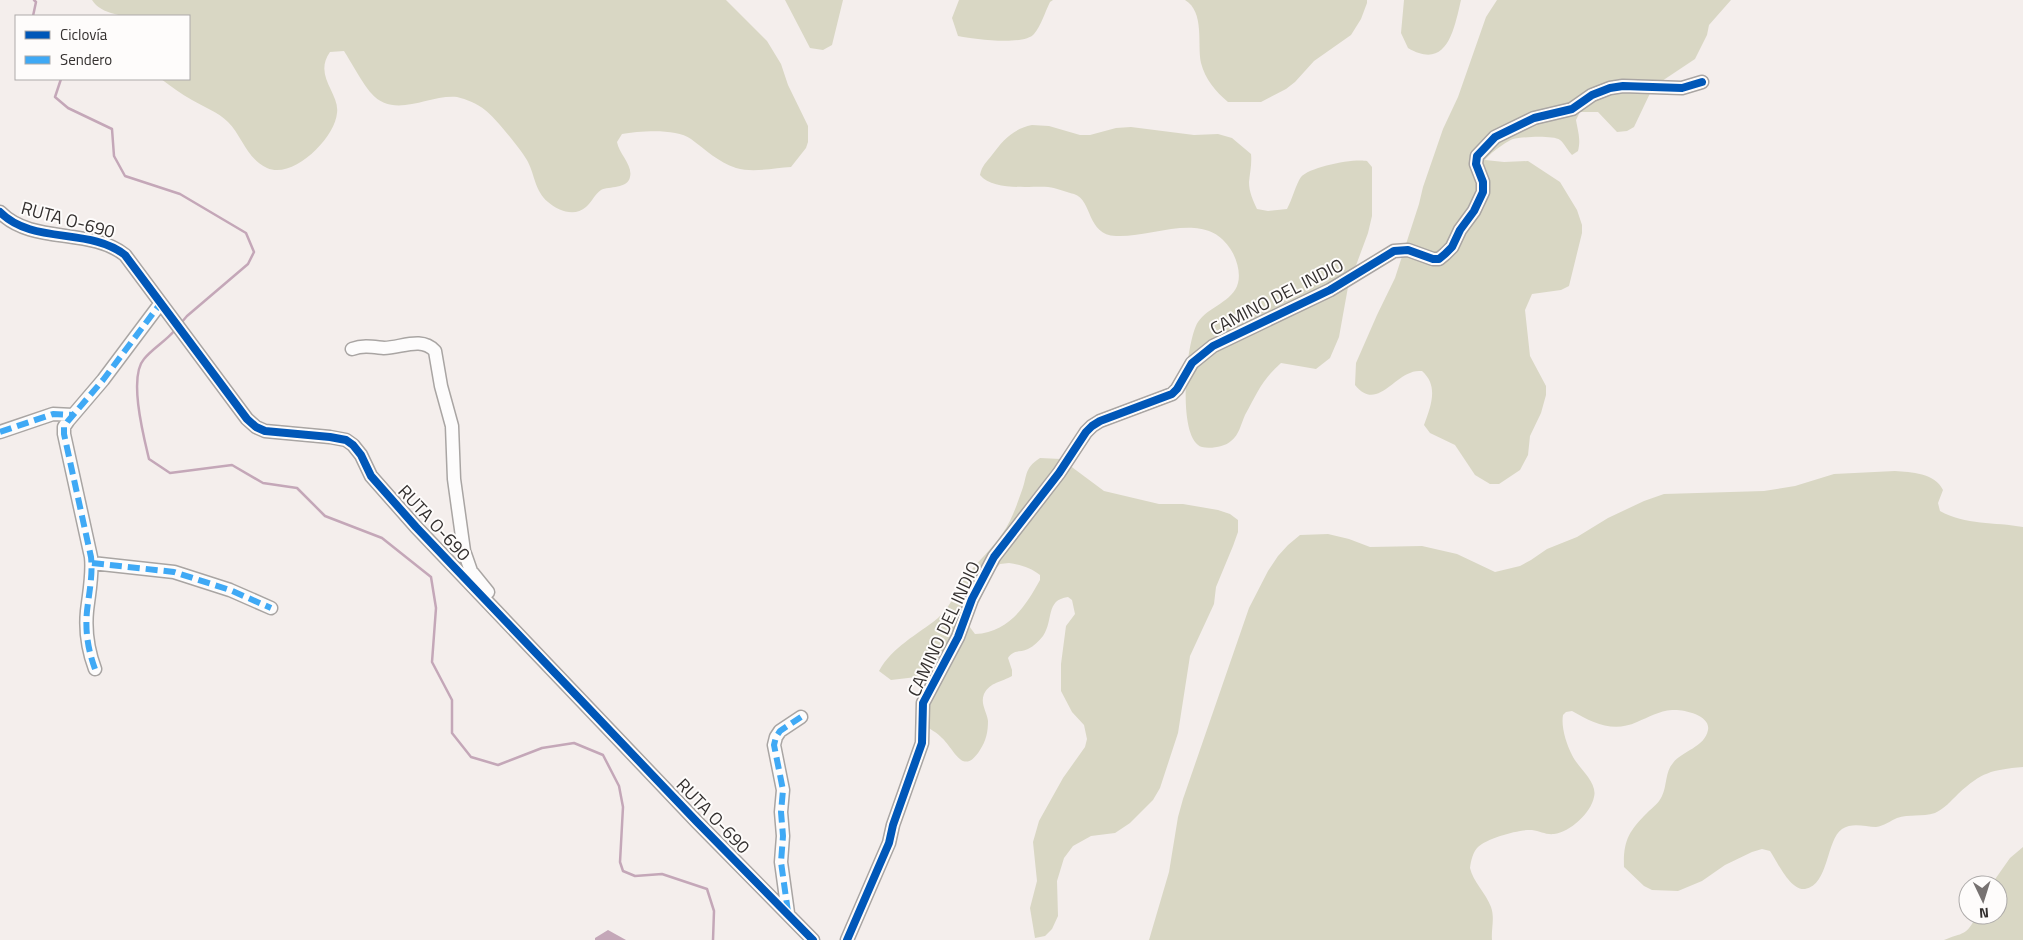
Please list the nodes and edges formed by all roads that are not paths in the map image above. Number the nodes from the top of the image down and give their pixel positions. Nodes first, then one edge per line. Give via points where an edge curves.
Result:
1 (1702, 82) dead end
2 (0, 212) edge
3 (160, 304) junction
4 (352, 349) dead end
5 (73, 414) junction
6 (0, 432) edge
7 (92, 563) junction
8 (271, 608) dead end
9 (535, 653) junction
10 (94, 669) dead end
11 (800, 717) dead end
12 (788, 913) junction
13 (814, 940) edge
14 (847, 940) edge

1 - 14 street, CAMINO DEL INDIO via 1682,88 1610,88 1592,95 1572,109 1534,118 1495,137 1477,156 1483,192 1452,247 1439,259 1408,250 1394,251 1330,290 1213,346 1192,364 1172,394 1100,420 1086,432 994,558 972,599 958,637 923,702 922,743 889,843
2 - 3 street, RUTA O-690 via 20,226 117,249 125,255
3 - 5 street
3 - 9 street, RUTA O-690 via 256,427 265,431 330,437 353,445 379,486
4 - 9 street via 418,344 435,351 452,426 454,479 465,557 482,586 524,632
5 - 6 street via 53,414
5 - 7 street via 64,434
7 - 8 street via 174,572 230,590
7 - 10 street via 86,631
9 - 12 street, RUTA O-690
11 - 12 street via 780,731 774,746 783,790 781,862
12 - 13 street, RUTA O-690

